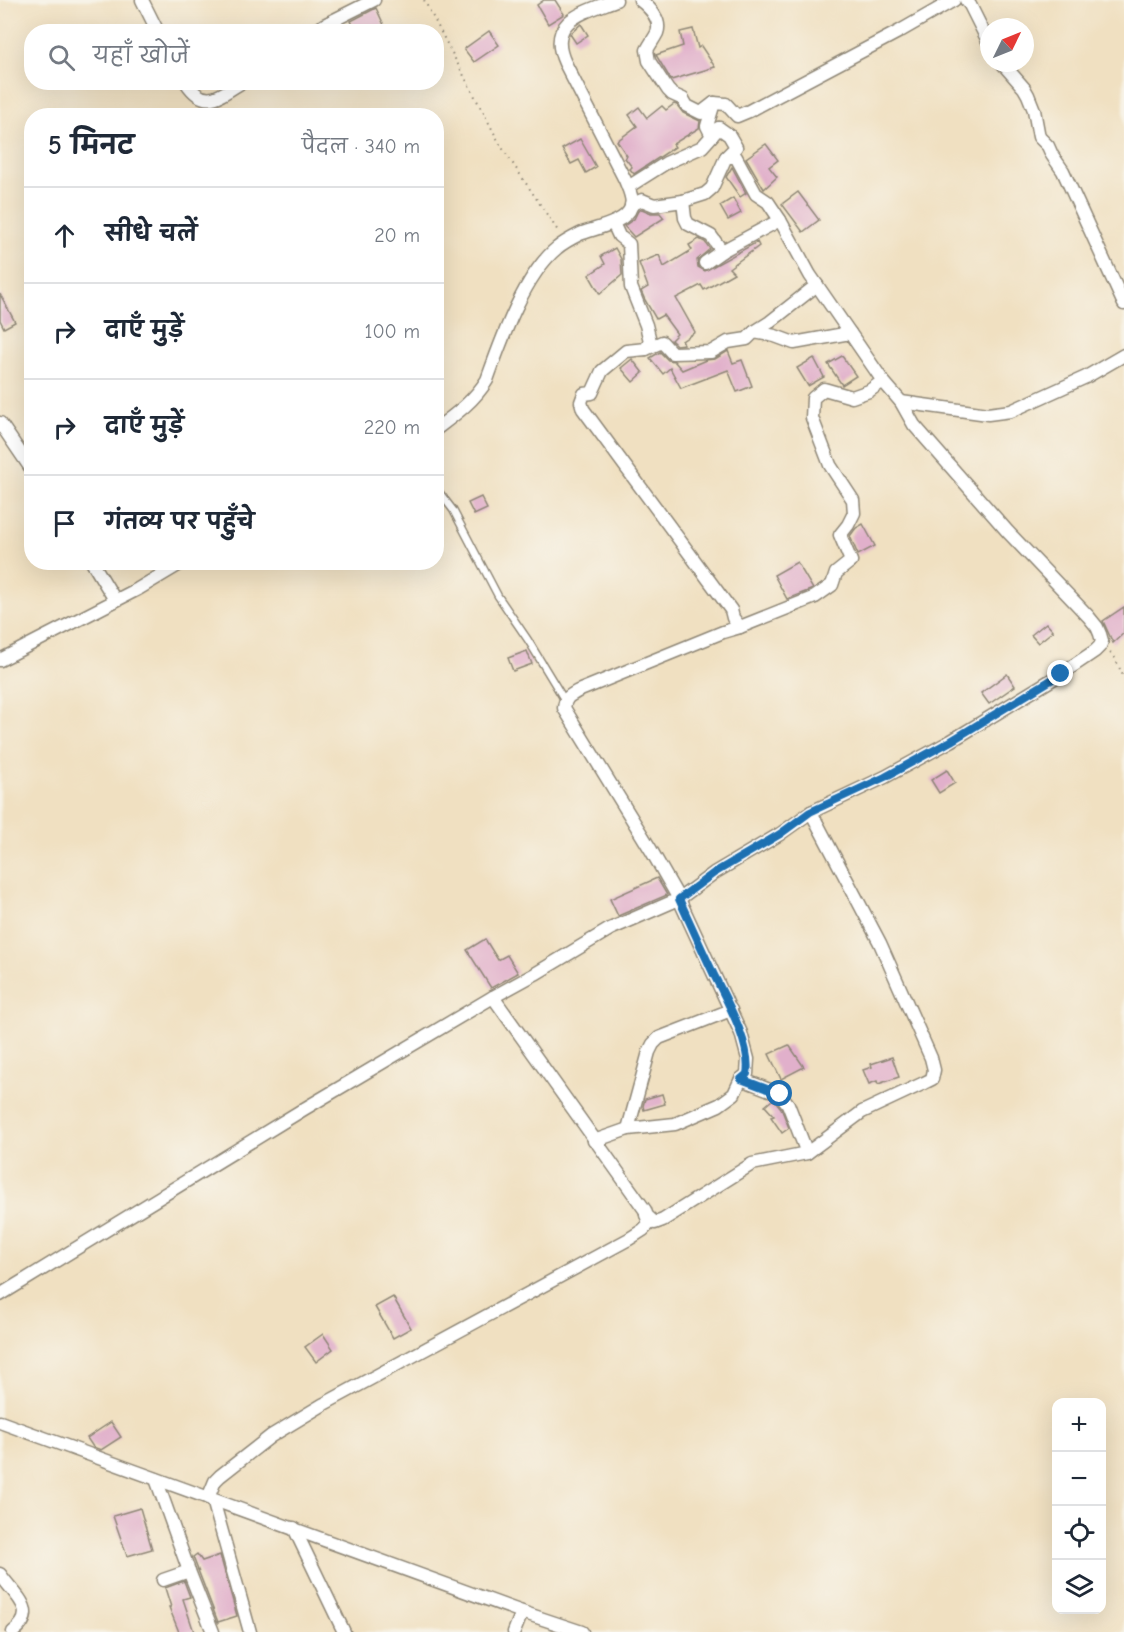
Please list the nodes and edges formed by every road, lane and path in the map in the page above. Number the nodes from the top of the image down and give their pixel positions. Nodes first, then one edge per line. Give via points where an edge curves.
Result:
1 (142, 0) edge
2 (374, 0) edge
3 (424, 0) edge
4 (616, 0) edge
5 (640, 0) edge
6 (954, 0) edge
7 (966, 0) edge
8 (154, 24) edge
9 (326, 24) edge
10 (437, 24) edge
11 (980, 25) edge
12 (444, 38) edge
13 (1010, 72) edge
14 (192, 90) edge
15 (228, 90) edge
16 (714, 103) junction
17 (719, 128) junction
18 (726, 157) junction
19 (628, 187) junction
20 (682, 201) junction
21 (632, 206) junction
22 (780, 220) junction
23 (613, 223) junction
24 (565, 242) junction
25 (722, 251) junction
26 (705, 262) dead end
27 (817, 285) junction
28 (1124, 304) edge
29 (754, 333) junction
30 (850, 333) junction
31 (646, 349) junction
32 (1124, 355) edge
33 (883, 381) junction
34 (902, 402) junction
35 (0, 423) edge
36 (444, 423) edge
37 (24, 458) edge
38 (444, 498) edge
39 (97, 570) edge
40 (169, 570) edge
41 (115, 600) junction
42 (740, 627) junction
43 (1100, 646) junction
44 (0, 660) edge
45 (1124, 678) edge
46 (565, 701) junction
47 (810, 812) junction
48 (679, 899) junction
49 (493, 997) junction
50 (731, 1010) junction
51 (741, 1079) junction
52 (628, 1129) junction
53 (594, 1141) junction
54 (807, 1153) junction
55 (646, 1215) junction
56 (0, 1294) edge
57 (0, 1422) edge
58 (156, 1479) junction
59 (210, 1499) junction
60 (294, 1528) junction
61 (189, 1571) junction
62 (0, 1574) edge
63 (163, 1580) dead end
64 (522, 1612) junction
65 (561, 1628) edge
66 (13, 1632) edge
67 (213, 1632) edge
68 (250, 1632) edge
69 (344, 1632) edge
70 (514, 1632) edge
71 (582, 1632) edge

1 - 8 street
2 - 9 street
3 - 10 path
4 - 19 street via 569,21 559,45
5 - 16 street via 658,24 647,54 665,85 687,106 701,113
6 - 16 street via 749,111 737,116 726,104
7 - 11 street
12 - 24 path via 501,146
13 - 28 street via 1028,95 1039,137 1063,171
14 - 15 street via 204,99 212,99
16 - 17 street via 707,126 710,132
17 - 18 street via 736,147
17 - 19 street via 702,147 666,163
18 - 20 street via 705,194
18 - 22 street via 736,157 756,194 768,202
19 - 21 street
20 - 21 street via 654,205 642,200
20 - 25 street via 688,224 711,237
21 - 23 street
22 - 25 street
22 - 27 street
23 - 24 street
23 - 31 street via 628,244 631,287 650,335
24 - 36 street via 531,279 487,380 467,406
25 - 26 street
27 - 29 street
27 - 30 street
29 - 30 street via 794,343
29 - 31 street via 711,352 672,353 662,342
30 - 33 street
31 - 42 street via 626,351 602,371 581,402 583,409
32 - 34 street via 1011,411 988,414
33 - 34 street
33 - 42 street via 852,398 824,389 813,398 812,418 830,465 853,500 854,513 840,535 851,561 836,573 832,585 814,597
34 - 43 street via 911,420 1008,532 1088,615 1100,634
35 - 37 street
38 - 46 lane via 498,596
39 - 41 street
40 - 41 street
41 - 44 street
42 - 46 street via 578,691
43 - 45 path via 1114,656
43 - 47 street via 951,741
46 - 48 street via 569,717
47 - 48 street
47 - 54 street via 880,943 934,1070 932,1078 862,1112
48 - 49 street via 610,929
48 - 50 street
49 - 53 street
49 - 56 street
50 - 51 street via 748,1059 747,1074
50 - 52 street via 658,1038 649,1052
51 - 52 street via 734,1094 718,1105 675,1124
51 - 54 street via 780,1094 788,1104
52 - 53 street
53 - 55 street
54 - 55 street via 752,1164 663,1220 655,1223
55 - 59 street via 649,1224 629,1239 272,1436 215,1480
57 - 58 street
58 - 59 street
58 - 61 street
59 - 60 street
59 - 68 street
60 - 64 street
60 - 69 street
61 - 63 street
61 - 67 street
62 - 66 street via 24,1608 22,1625
64 - 65 street
64 - 70 street
65 - 71 street

